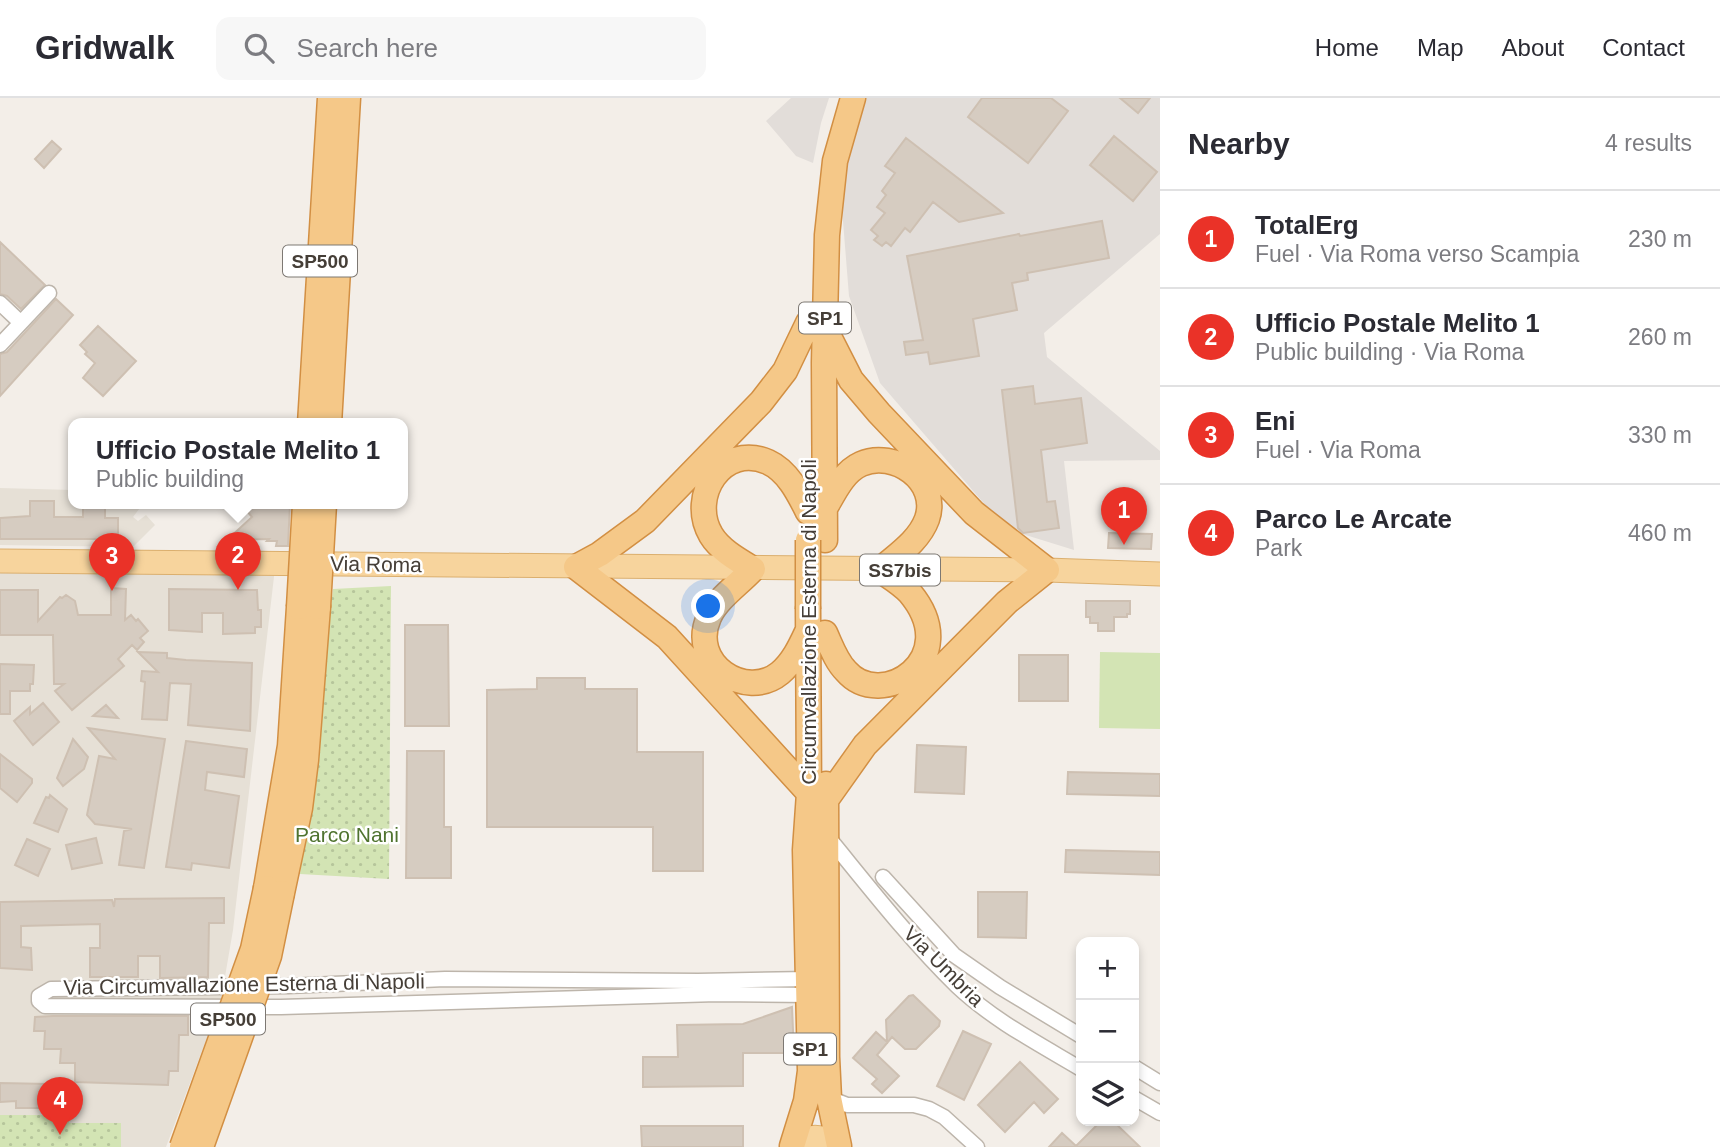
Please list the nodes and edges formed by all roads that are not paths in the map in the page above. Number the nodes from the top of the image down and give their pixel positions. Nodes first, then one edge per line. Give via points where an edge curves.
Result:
1 (330, 98) edge
2 (348, 98) edge
3 (837, 98) edge
4 (853, 98) edge
5 (49, 292) dead end
6 (0, 303) edge
7 (20, 321) junction
8 (816, 326) junction
9 (0, 345) edge
10 (310, 418) edge
11 (329, 418) edge
12 (305, 509) edge
13 (323, 509) edge
14 (816, 511) junction
15 (0, 561) edge
16 (576, 567) junction
17 (752, 569) junction
18 (880, 570) junction
19 (1048, 570) junction
20 (1160, 574) edge
21 (309, 607) junction
22 (817, 620) junction
23 (818, 796) junction
24 (827, 836) junction
25 (855, 870) junction
26 (883, 877) dead end
27 (827, 878) junction
28 (274, 891) junction
29 (810, 987) junction
30 (1076, 1033) edge
31 (1076, 1066) edge
32 (1139, 1070) edge
33 (1160, 1083) edge
34 (829, 1098) junction
35 (1139, 1101) edge
36 (1160, 1113) edge
37 (182, 1147) edge
38 (201, 1147) edge
39 (791, 1147) edge
40 (839, 1147) edge
41 (977, 1147) edge

1 - 10 highway, SP500
2 - 11 highway, SP500
3 - 8 highway, Circumvallazione Esterna di Napoli / SP1 via 816,197
4 - 8 highway, Circumvallazione Esterna di Napoli / SP1 via 835,161
5 - 7 street
6 - 7 street
7 - 9 street
8 - 14 highway, Circumvallazione Esterna di Napoli / SP1
8 - 16 highway via 761,402 645,521
8 - 19 highway via 851,380 974,513
12 - 21 highway, SP500, bridge
13 - 21 highway, SP500, bridge
14 - 17 highway via 786,475 769,463 740,460 713,475 702,514 711,536
14 - 18 highway via 860,464 893,460 918,476 930,505 927,519 908,546
14 - 22 highway, Circumvallazione Esterna di Napoli / SP1, bridge
15 - 16 main road, Via Roma
16 - 17 main road, Via Roma
16 - 23 highway via 667,637
17 - 18 main road, SS7bis
17 - 22 highway via 709,615 703,635 706,653 726,677 762,682 780,674
18 - 19 main road, SS7bis
18 - 22 highway via 908,590 927,623 929,644 920,664 906,677 874,685 857,681 846,672
19 - 20 main road, SS7bis
19 - 23 highway via 1007,602
21 - 28 highway, SP500
22 - 23 highway, Circumvallazione Esterna di Napoli / SP1
23 - 24 highway, Circumvallazione Esterna di Napoli / SP1
23 - 29 highway, Circumvallazione Esterna di Napoli / SP1 via 805,850
24 - 25 street, Via Umbria
24 - 27 highway, Circumvallazione Esterna di Napoli / SP1
25 - 27 street
25 - 31 street, Via Umbria via 958,987 998,1019
26 - 30 street via 954,955
27 - 34 highway, Circumvallazione Esterna di Napoli / SP1
28 - 37 highway, SP500, bridge
28 - 38 highway, SP500, bridge via 269,956
29 - 29 street, Via Circumvallazione Esterna di Napoli via 698,981 445,979 51,989 39,996 39,1001 46,1006 281,1007
29 - 39 highway, Circumvallazione Esterna di Napoli / SP1 via 810,1071
32 - 33 street
34 - 40 highway, Circumvallazione Esterna di Napoli / SP1
34 - 41 street via 847,1105 929,1109 944,1116
35 - 36 street
39 - 40 main road via 800,1140 821,1137

